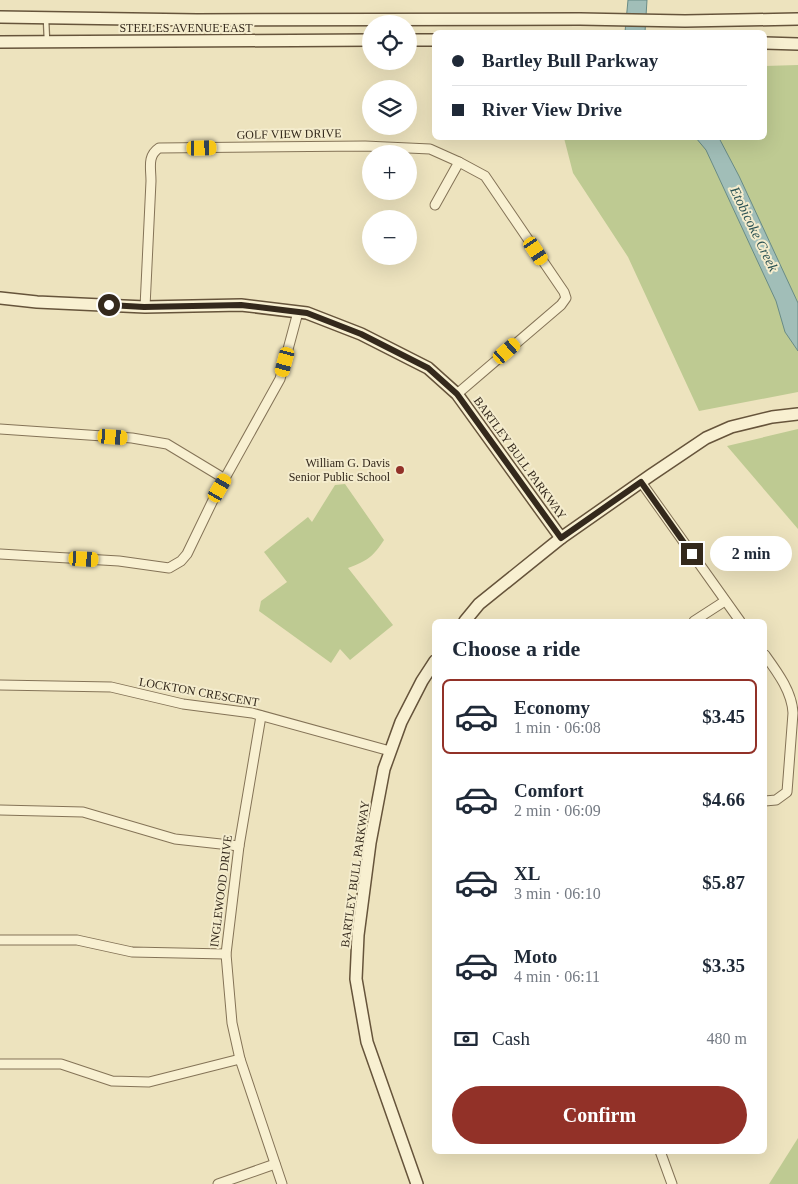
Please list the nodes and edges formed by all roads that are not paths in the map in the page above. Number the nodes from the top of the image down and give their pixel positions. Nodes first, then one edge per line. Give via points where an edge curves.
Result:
1 (0, 17) edge
2 (46, 17) junction
3 (798, 19) edge
4 (362, 40) edge
5 (417, 40) edge
6 (432, 40) edge
7 (0, 42) edge
8 (47, 42) junction
9 (767, 42) edge
10 (798, 44) edge
11 (459, 162) junction
12 (435, 206) dead end
13 (0, 298) edge
14 (144, 307) junction
15 (298, 312) junction
16 (457, 394) junction
17 (798, 414) edge
18 (0, 429) edge
19 (225, 479) junction
20 (641, 482) junction
21 (561, 538) junction
22 (0, 554) edge
23 (725, 601) junction
24 (467, 619) edge
25 (697, 619) edge
26 (738, 619) edge
27 (767, 658) edge
28 (432, 666) edge
29 (0, 685) edge
30 (261, 716) junction
31 (390, 751) junction
32 (767, 800) edge
33 (0, 810) edge
34 (239, 846) junction
35 (0, 940) edge
36 (226, 954) junction
37 (240, 1059) junction
38 (0, 1064) edge
39 (661, 1154) edge
40 (275, 1164) junction
41 (218, 1184) edge
42 (282, 1184) edge
43 (418, 1184) edge
44 (672, 1184) edge

1 - 2 street, STEELES AVENUE EAST
2 - 3 street, STEELES AVENUE EAST via 197,20
2 - 8 lane
4 - 8 street, STEELES AVENUE EAST
5 - 6 street
7 - 8 street, STEELES AVENUE EAST
9 - 10 street
11 - 12 street
11 - 14 street, GOLF VIEW DRIVE via 430,149 374,146 159,148 153,152 151,160
11 - 16 street, GOLF VIEW DRIVE via 485,176 566,298
13 - 14 street, BARTLEY BULL PARKWAY
14 - 15 street, BARTLEY BULL PARKWAY via 241,305
15 - 16 street, BARTLEY BULL PARKWAY via 361,334 411,359 428,368
15 - 19 street via 280,379
16 - 21 street, BARTLEY BULL PARKWAY
17 - 20 street, BARTLEY BULL PARKWAY via 772,417 722,431 706,438
18 - 19 street via 132,438 167,444
19 - 22 street via 187,554 169,568 119,561
20 - 21 street, BARTLEY BULL PARKWAY
20 - 23 street
21 - 24 street, BARTLEY BULL PARKWAY via 479,604
23 - 25 street
23 - 26 street
27 - 32 street via 793,702 787,792 776,800
28 - 31 street, BARTLEY BULL PARKWAY via 401,722
29 - 30 street, LOCKTON CRESCENT via 111,687 183,704
30 - 31 street, LOCKTON CRESCENT
30 - 34 street, INGLEWOOD DRIVE
31 - 43 street, BARTLEY BULL PARKWAY via 370,844 358,935 356,979 368,1042
33 - 34 street via 83,812 175,839
34 - 36 street, INGLEWOOD DRIVE
35 - 36 street via 77,940 132,952
36 - 37 street, INGLEWOOD DRIVE via 232,1023
37 - 38 street via 149,1082 112,1081 60,1064
37 - 40 street, INGLEWOOD DRIVE
39 - 44 street
40 - 41 street
40 - 42 street, INGLEWOOD DRIVE

